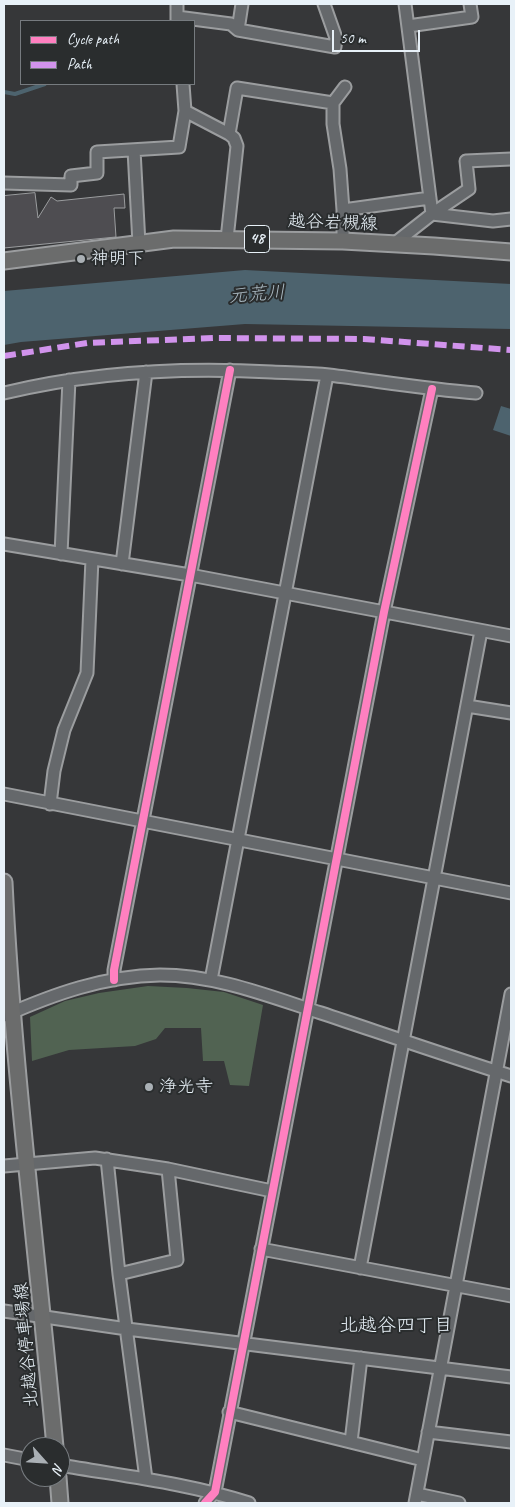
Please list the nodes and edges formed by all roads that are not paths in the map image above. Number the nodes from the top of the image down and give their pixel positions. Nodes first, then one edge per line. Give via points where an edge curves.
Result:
1 (177, 4) edge
2 (242, 4) edge
3 (324, 4) edge
4 (405, 4) edge
5 (470, 4) edge
6 (177, 19) edge
7 (195, 21) edge
8 (408, 26) junction
9 (238, 30) junction
10 (183, 85) edge
11 (345, 87) dead end
12 (333, 103) junction
13 (185, 111) junction
14 (229, 134) junction
15 (134, 150) junction
16 (511, 158) edge
17 (4, 183) edge
18 (430, 198) junction
19 (344, 210) junction
20 (432, 214) junction
21 (511, 219) edge
22 (227, 239) junction
23 (343, 241) junction
24 (396, 243) junction
25 (139, 244) junction
26 (511, 252) edge
27 (4, 261) edge
28 (230, 370) junction
29 (146, 372) junction
30 (327, 375) junction
31 (69, 380) junction
32 (432, 389) junction
33 (4, 393) edge
34 (476, 393) dead end
35 (4, 544) edge
36 (62, 554) junction
37 (92, 559) junction
38 (122, 564) junction
39 (190, 575) junction
40 (286, 593) junction
41 (384, 612) junction
42 (481, 631) junction
43 (511, 636) edge
44 (467, 706) junction
45 (511, 713) edge
46 (4, 794) edge
47 (50, 804) junction
48 (142, 820) junction
49 (238, 839) junction
50 (336, 858) junction
51 (434, 878) junction
52 (4, 882) edge
53 (511, 893) edge
54 (114, 980) junction
55 (211, 980) junction
56 (511, 994) edge
57 (307, 1009) junction
58 (8, 1015) edge
59 (404, 1041) junction
60 (497, 1072) junction
61 (511, 1076) edge
62 (107, 1159) junction
63 (27, 1164) junction
64 (4, 1166) edge
65 (168, 1169) junction
66 (272, 1191) junction
67 (261, 1249) junction
68 (360, 1268) junction
69 (118, 1274) junction
70 (456, 1286) junction
71 (511, 1296) edge
72 (4, 1311) edge
73 (44, 1317) junction
74 (127, 1328) junction
75 (243, 1343) junction
76 (361, 1358) junction
77 (440, 1368) junction
78 (511, 1377) edge
79 (229, 1412) junction
80 (428, 1432) junction
81 (54, 1437) edge
82 (351, 1442) junction
83 (511, 1442) edge
84 (4, 1455) edge
85 (20, 1458) edge
86 (423, 1460) junction
87 (70, 1467) edge
88 (146, 1479) junction
89 (59, 1487) edge
90 (215, 1492) junction
91 (416, 1498) edge
92 (60, 1503) edge
93 (205, 1503) edge
94 (249, 1503) edge
95 (459, 1503) edge

1 - 6 street
2 - 9 street
3 - 9 street via 336,38 335,47
4 - 8 street
5 - 8 street via 472,17
7 - 9 street via 231,24
8 - 18 street
10 - 13 street
11 - 12 street
12 - 14 street via 237,88
12 - 19 street
13 - 14 street
13 - 15 street via 179,146
14 - 22 street via 237,146
15 - 17 street via 96,152 97,173 71,176 70,185
15 - 25 street
16 - 20 street via 466,160 469,189
18 - 19 street
18 - 20 street
19 - 23 street
20 - 21 street via 492,221
20 - 24 street
22 - 23 main road, 越谷岩槻線 / 48
22 - 25 main road, 越谷岩槻線 / 48 via 174,239
23 - 24 main road, 越谷岩槻線 / 48
24 - 26 main road, 越谷岩槻線 / 48
25 - 27 main road, 越谷岩槻線 / 48
28 - 29 street
28 - 30 street
28 - 39 street
29 - 31 street
29 - 38 street
30 - 32 street
30 - 40 street
31 - 33 street
31 - 36 street
32 - 34 street
32 - 41 street
35 - 36 street
36 - 37 street
37 - 38 street
37 - 47 street via 87,673 64,730
38 - 39 street
39 - 40 street
39 - 48 street
40 - 41 street
40 - 49 street
41 - 42 street
41 - 50 street
42 - 43 street
42 - 44 street
44 - 45 street
44 - 51 street
46 - 47 street
47 - 48 street
48 - 49 street
48 - 54 street
49 - 50 street
49 - 55 street
50 - 51 street
50 - 57 street
51 - 53 street
51 - 59 street
52 - 58 main road, 北越谷停車場線
54 - 55 street via 159,975
54 - 58 street via 64,991
55 - 57 street
56 - 60 street
57 - 59 street
57 - 66 street
58 - 63 main road, 北越谷停車場線
59 - 60 street
59 - 68 street
60 - 61 street
60 - 70 street
62 - 63 street
62 - 65 street
62 - 69 street
63 - 64 street
63 - 73 main road, 北越谷停車場線
65 - 66 street
65 - 69 street via 177,1260
66 - 67 street
67 - 68 street
67 - 75 street
68 - 70 street
69 - 74 street
70 - 71 street
70 - 77 street
72 - 73 street
73 - 74 street
73 - 81 main road, 北越谷停車場線
74 - 75 street
74 - 88 street
75 - 76 street
75 - 79 street
76 - 77 street
76 - 82 street
77 - 78 street
77 - 80 street
79 - 82 street
79 - 90 street
80 - 83 street
80 - 86 street
82 - 86 street
84 - 85 street
86 - 91 street
87 - 88 street
88 - 90 street
89 - 92 main road
90 - 93 street
90 - 94 street
91 - 95 street

